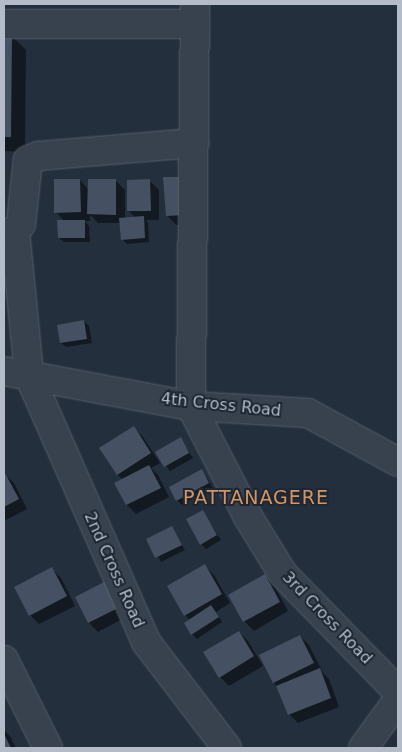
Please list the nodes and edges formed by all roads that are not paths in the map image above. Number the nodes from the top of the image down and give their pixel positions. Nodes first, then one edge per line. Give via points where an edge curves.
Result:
1 (195, 14) edge
2 (4, 24) edge
3 (194, 144) junction
4 (9, 233) edge
5 (16, 373) edge
6 (191, 406) junction
7 (398, 462) edge
8 (4, 660) edge
9 (398, 692) edge
10 (398, 700) edge
11 (48, 748) edge
12 (227, 748) edge
13 (363, 748) edge

1 - 2 street
1 - 3 street
3 - 4 street via 39,156 28,160 21,224
3 - 6 street
4 - 5 street, 2nd Cross Road
5 - 6 street, 4th Cross Road
5 - 12 street, 2nd Cross Road via 146,642
6 - 7 street, 4th Cross Road via 308,413
6 - 9 street, 3rd Cross Road via 248,517 283,574
8 - 11 street
10 - 13 street

